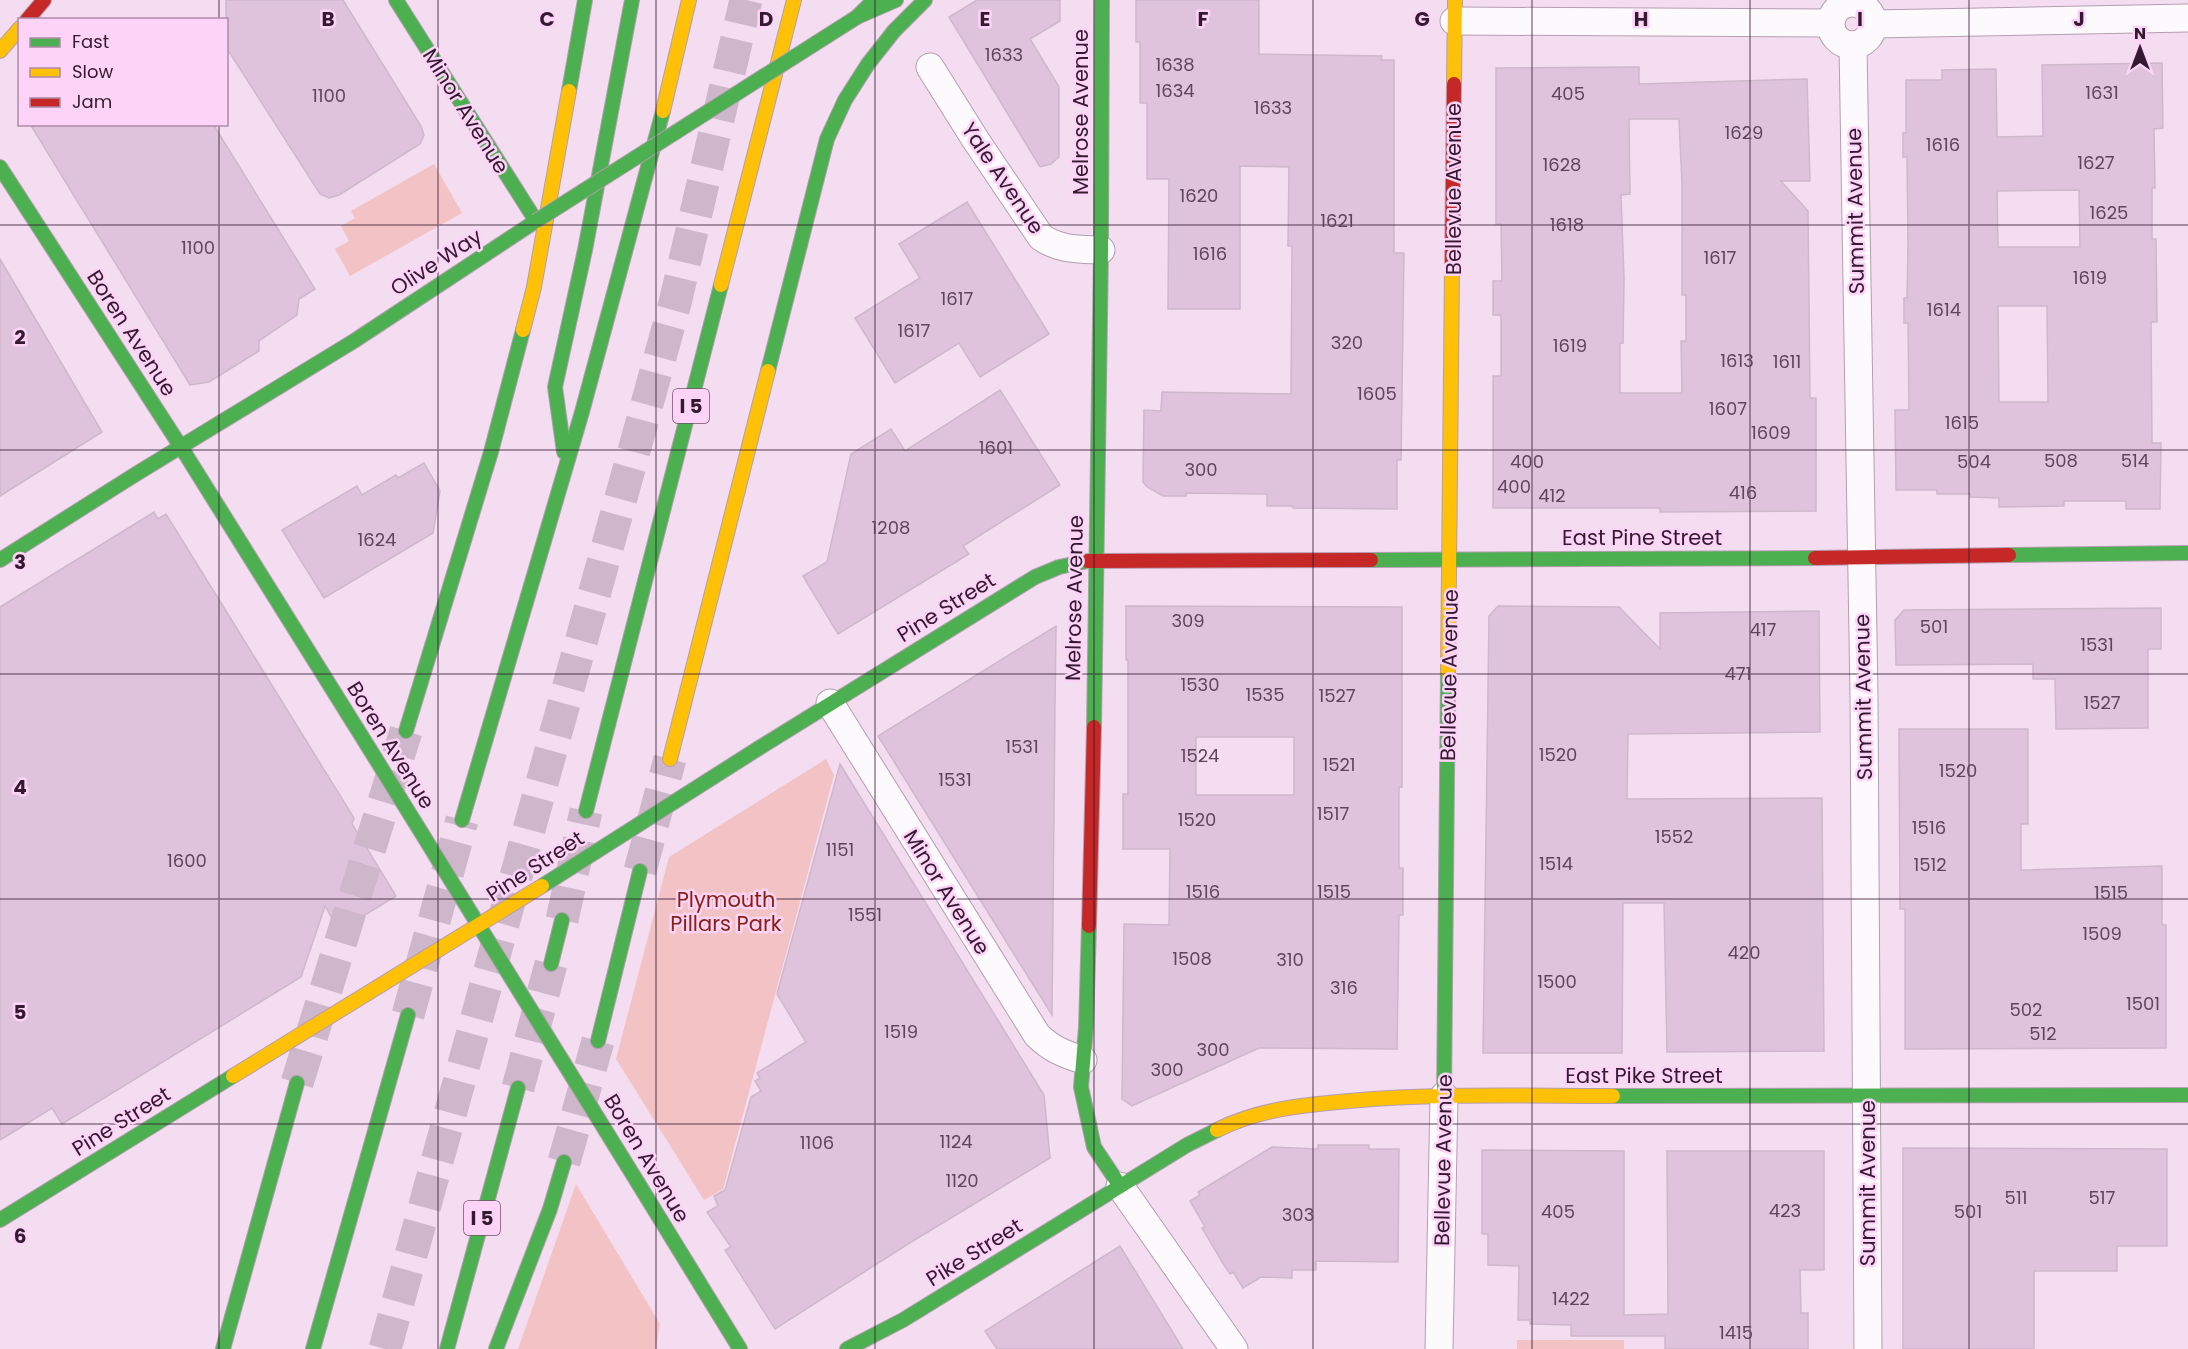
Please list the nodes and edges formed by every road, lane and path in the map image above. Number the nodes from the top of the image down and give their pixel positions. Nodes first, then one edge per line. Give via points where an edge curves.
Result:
1 (44, 0) edge
2 (396, 0) edge
3 (585, 0) edge
4 (632, 0) edge
5 (688, 0) edge
6 (794, 0) edge
7 (874, 0) edge
8 (896, 0) edge
9 (925, 0) edge
10 (1102, 0) edge
11 (1852, 2) edge
12 (1455, 10) edge
13 (857, 17) junction
14 (29, 18) edge
15 (2188, 18) edge
16 (1831, 23) junction
17 (1873, 24) junction
18 (18, 30) edge
19 (1853, 45) junction
20 (0, 51) edge
21 (930, 67) dead end
22 (0, 167) edge
23 (536, 221) junction
24 (1101, 250) junction
25 (181, 447) junction
26 (566, 465) junction
27 (2188, 553) edge
28 (1860, 557) junction
29 (1096, 559) junction
30 (0, 560) edge
31 (1450, 560) junction
32 (830, 703) junction
33 (406, 731) tunnel mouth
34 (670, 759) tunnel mouth
35 (586, 811) tunnel mouth
36 (462, 820) tunnel mouth
37 (640, 871) tunnel mouth
38 (561, 920) tunnel mouth
39 (479, 926) junction
40 (551, 964) tunnel mouth
41 (408, 1015) tunnel mouth
42 (598, 1041) tunnel mouth
43 (1083, 1060) junction
44 (297, 1083) tunnel mouth
45 (518, 1088) tunnel mouth
46 (2188, 1095) edge
47 (1444, 1096) junction
48 (1866, 1096) junction
49 (564, 1162) tunnel mouth
50 (1120, 1186) junction
51 (0, 1220) edge
52 (223, 1349) edge
53 (314, 1349) edge
54 (447, 1349) edge
55 (496, 1349) edge
56 (740, 1349) edge
57 (847, 1349) edge
58 (1234, 1349) edge
59 (1439, 1349) edge
60 (1868, 1349) edge

1 - 14 main road
2 - 23 main road, Minor Avenue
3 - 33 main road via 534,287 491,452
4 - 26 main road via 555,387
5 - 26 main road via 635,223
6 - 35 main road, I 5
7 - 13 main road
8 - 13 main road, Olive Way
9 - 34 main road via 858,76 827,139
10 - 24 main road, Melrose Avenue
11 - 16 street via 1837,10
11 - 17 street via 1867,9
12 - 16 street
12 - 31 main road, Bellevue Avenue
13 - 23 main road, Olive Way, bridge
15 - 17 street
16 - 19 street via 1836,37
17 - 19 street via 1868,39
18 - 20 main road
19 - 28 street, Summit Avenue
21 - 24 street, Yale Avenue via 1041,237 1062,248
22 - 25 main road, Boren Avenue
23 - 25 main road, Olive Way via 354,341
24 - 29 main road, Melrose Avenue
25 - 30 main road, Olive Way
25 - 39 main road, Boren Avenue, bridge
26 - 36 main road
27 - 28 main road, East Pine Street
28 - 31 main road, East Pine Street
28 - 48 street, Summit Avenue
29 - 31 main road, East Pine Street
29 - 32 main road, Pine Street via 1035,577
29 - 43 main road, Melrose Avenue
31 - 47 main road, Bellevue Avenue
32 - 39 main road, Pine Street, bridge
32 - 43 street, Minor Avenue via 1037,1035 1058,1052
37 - 42 main road
38 - 40 main road
39 - 51 main road, Pine Street, bridge
39 - 56 main road, Boren Avenue, bridge
41 - 53 main road
43 - 50 main road, Melrose Avenue via 1081,1087 1090,1135
44 - 52 main road
45 - 54 main road, I 5
46 - 48 main road, East Pike Street
47 - 48 main road, East Pike Street
47 - 50 main road, East Pike Street via 1399,1096 1267,1111 1205,1135
47 - 59 street, Bellevue Avenue
48 - 60 street, Summit Avenue
49 - 55 main road
50 - 57 main road, Pike Street via 903,1320
50 - 58 street

